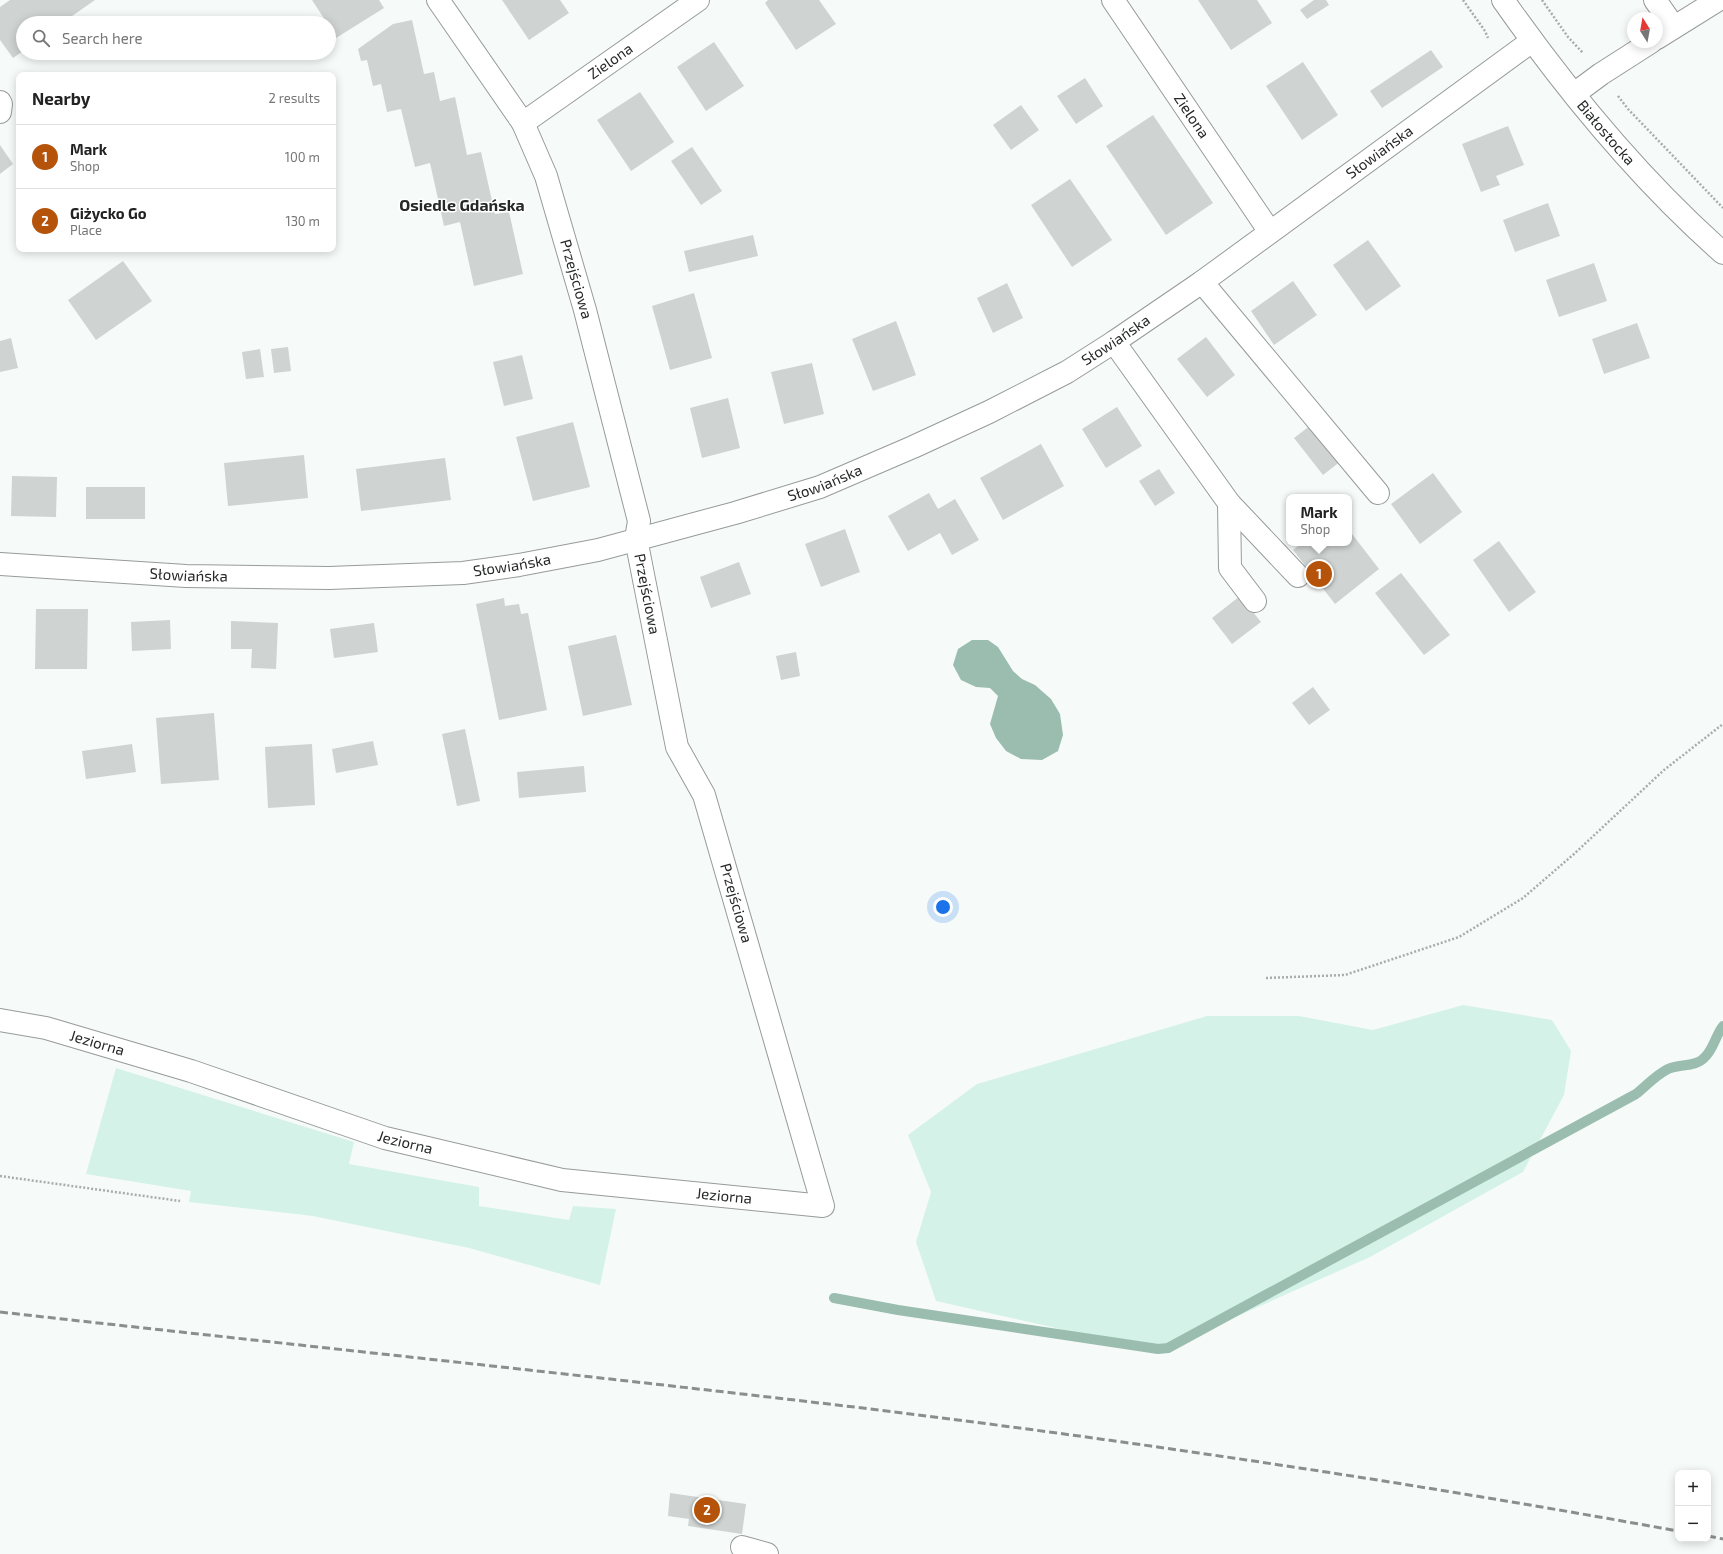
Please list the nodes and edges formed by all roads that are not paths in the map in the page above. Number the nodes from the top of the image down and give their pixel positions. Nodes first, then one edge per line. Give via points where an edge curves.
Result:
1 (438, 0) edge
2 (698, 0) edge
3 (1113, 0) edge
4 (1503, 0) edge
5 (1655, 0) edge
6 (1718, 0) edge
7 (1666, 33) edge
8 (1532, 41) junction
9 (1642, 48) edge
10 (1574, 94) junction
11 (0, 102) edge
12 (0, 112) edge
13 (523, 123) junction
14 (1270, 232) junction
15 (1723, 252) edge
16 (1202, 282) junction
17 (1114, 342) junction
18 (1378, 493) dead end
19 (1229, 503) junction
20 (636, 539) junction
21 (0, 564) edge
22 (1298, 576) dead end
23 (1255, 601) dead end
24 (0, 1020) edge
25 (823, 1206) joint
26 (742, 1547) dead end
27 (768, 1554) edge

1 - 13 street, Przejściowa
2 - 13 street, Zielona
3 - 14 street, Zielona
4 - 8 street, Białostocka
5 - 7 street
6 - 7 street
8 - 10 street, Białostocka
8 - 14 street, Słowiańska
9 - 10 street
10 - 15 street, Białostocka via 1639,171
11 - 12 street
13 - 20 street, Przejściowa via 546,176 585,310 639,521
14 - 16 street, Słowiańska
16 - 17 street, Słowiańska
16 - 18 street
17 - 19 street
17 - 20 street, Słowiańska via 1067,372 989,412 820,487
19 - 22 street
19 - 23 street via 1230,568
20 - 21 street, Słowiańska via 598,550 463,573 329,578 186,576
20 - 25 street, Przejściowa via 677,747 704,795
24 - 25 street, Jeziorna via 46,1028 191,1071 385,1138 562,1180
26 - 27 street

